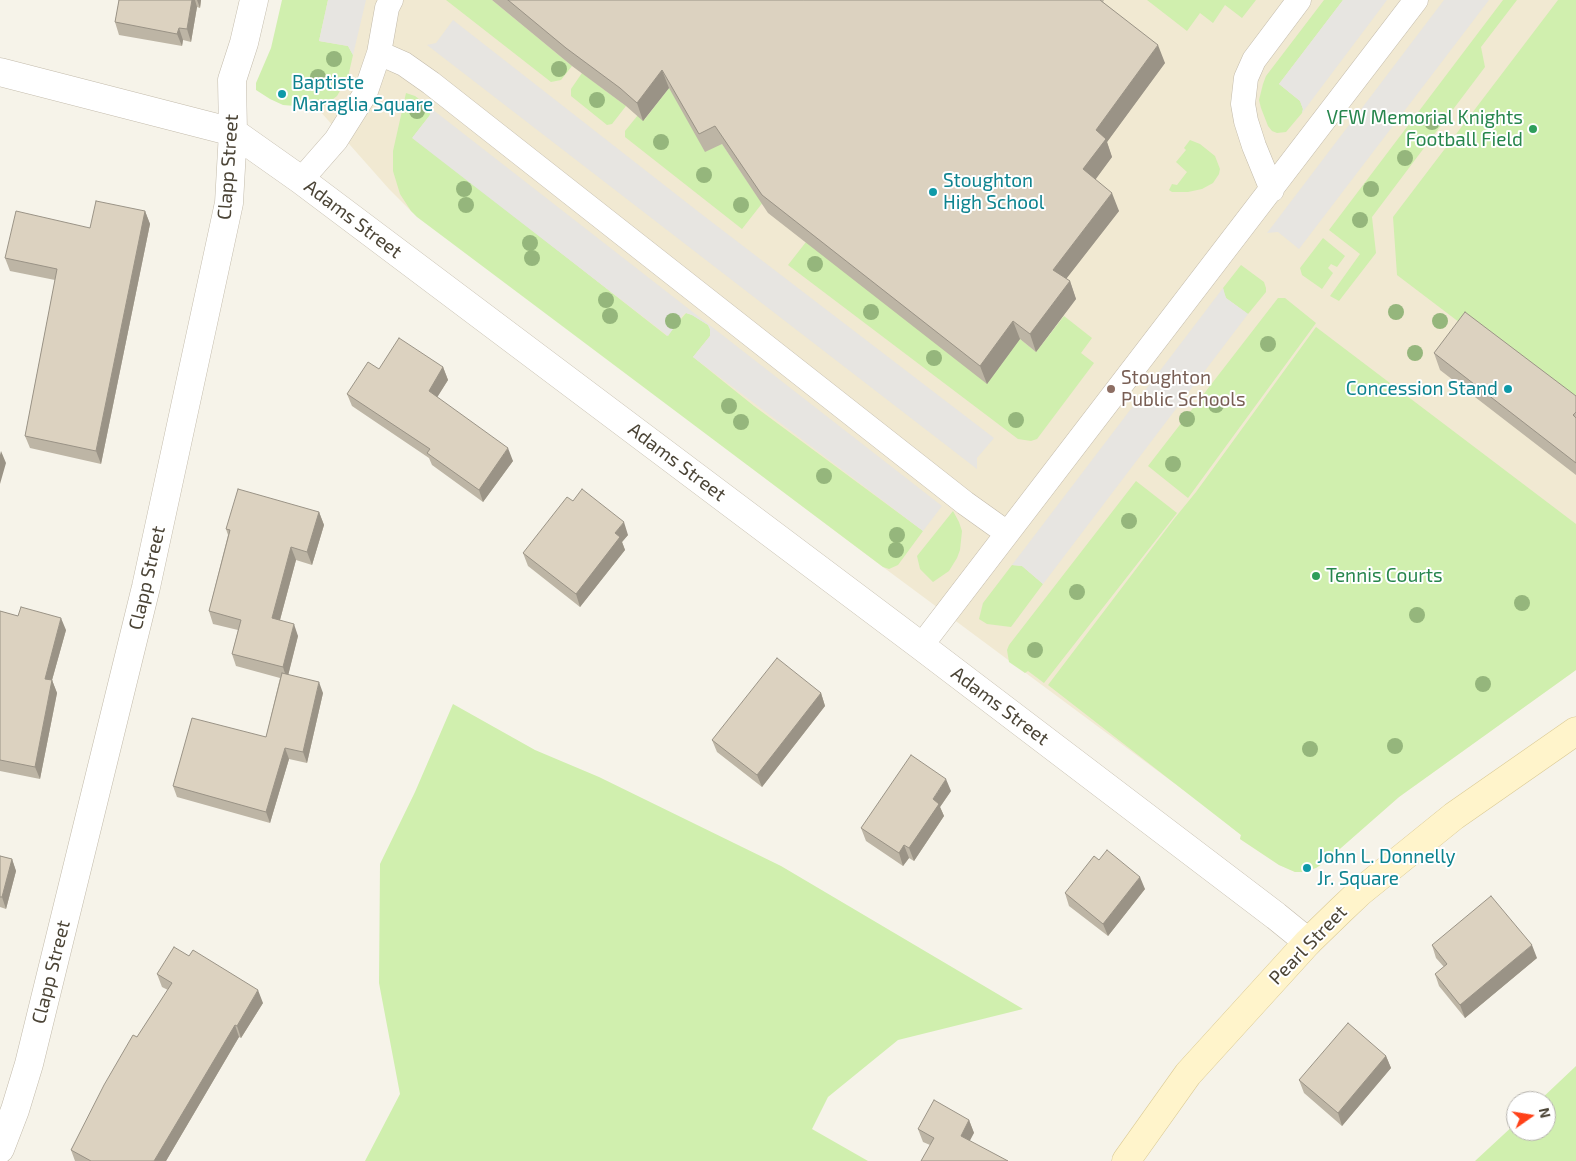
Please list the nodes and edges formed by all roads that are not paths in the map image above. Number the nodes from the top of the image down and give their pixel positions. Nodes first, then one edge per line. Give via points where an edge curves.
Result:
1 (254, 0) edge
2 (391, 0) edge
3 (1299, 0) edge
4 (1416, 0) edge
5 (379, 53) junction
6 (0, 72) edge
7 (233, 132) junction
8 (301, 180) junction
9 (1272, 190) junction
10 (1007, 534) junction
11 (921, 646) junction
12 (1576, 731) edge
13 (1308, 942) junction
14 (0, 1149) edge
15 (1126, 1161) edge

1 - 7 street, Clapp Street via 232,80
2 - 5 lane
3 - 9 lane via 1254,60 1246,78 1243,104 1246,121
4 - 9 lane
5 - 8 lane via 365,94 353,114 336,140
5 - 10 lane via 404,64 432,83
6 - 7 street, Adams Street
7 - 8 street, Adams Street
7 - 14 street, Clapp Street via 229,204 146,587 29,1064
8 - 11 street, Adams Street
9 - 10 lane
10 - 11 lane
11 - 13 street, Adams Street
12 - 13 main road, Pearl Street via 1454,816 1360,892
13 - 15 main road, Pearl Street via 1188,1074

